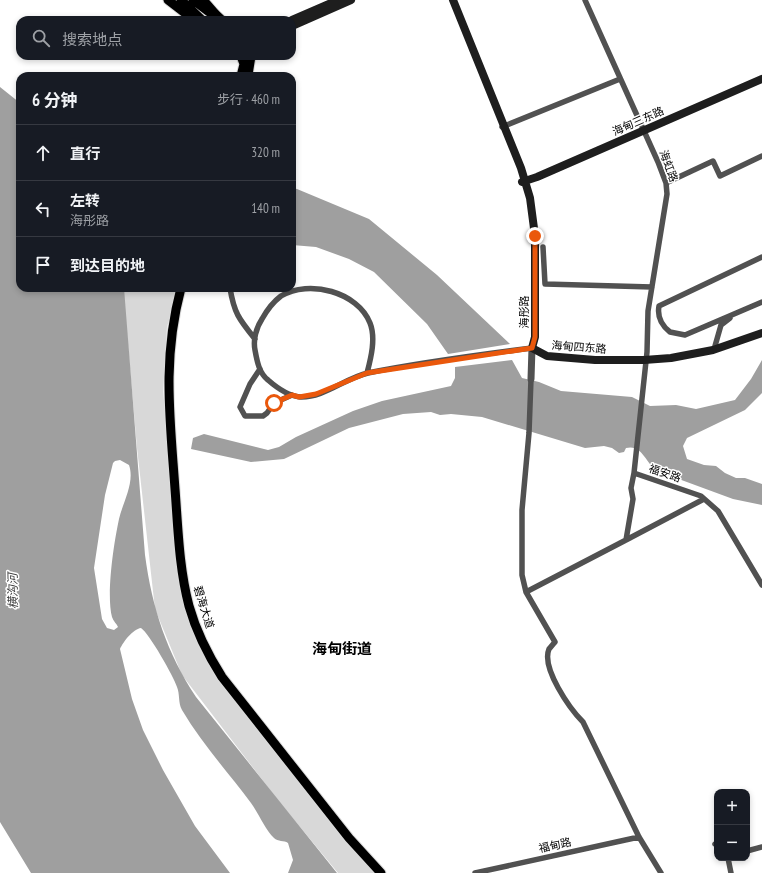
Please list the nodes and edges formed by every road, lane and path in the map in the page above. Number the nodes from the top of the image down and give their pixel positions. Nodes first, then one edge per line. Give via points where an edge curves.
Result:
1 (168, 0) edge
2 (181, 0) edge
3 (193, 0) edge
4 (203, 0) edge
5 (338, 0) edge
6 (352, 0) edge
7 (451, 0) edge
8 (585, 0) edge
9 (213, 13) junction
10 (189, 16) edge
11 (198, 16) edge
12 (217, 16) edge
13 (296, 18) edge
14 (296, 24) edge
15 (242, 60) edge
16 (250, 60) edge
17 (242, 72) edge
18 (248, 72) edge
19 (620, 79) junction
20 (762, 79) edge
21 (762, 82) edge
22 (503, 127) junction
23 (644, 132) junction
24 (762, 156) edge
25 (524, 183) junction
26 (666, 183) junction
27 (543, 247) dead end
28 (762, 257) edge
29 (652, 287) junction
30 (296, 291) edge
31 (179, 292) edge
32 (179, 292) edge
33 (231, 292) edge
34 (291, 292) edge
35 (762, 302) edge
36 (659, 306) junction
37 (648, 311) junction
38 (739, 312) junction
39 (762, 328) edge
40 (762, 333) edge
41 (255, 339) junction
42 (715, 346) junction
43 (532, 348) junction
44 (646, 356) junction
45 (370, 363) junction
46 (260, 369) junction
47 (374, 372) junction
48 (367, 373) junction
49 (531, 379) joint
50 (292, 395) junction
51 (634, 473) junction
52 (704, 499) junction
53 (626, 540) junction
54 (762, 585) edge
55 (526, 592) junction
56 (639, 836) junction
57 (762, 847) edge
58 (750, 850) edge
59 (729, 861) edge
60 (377, 873) edge
61 (381, 873) edge
62 (475, 873) edge
63 (661, 873) edge
64 (731, 873) edge

1 - 10 main road
2 - 11 main road
3 - 9 main road via 206,12
4 - 9 main road
5 - 13 main road
6 - 14 main road
7 - 22 main road, 海彤路
8 - 19 street, 海虹路
9 - 12 main road
15 - 17 main road
16 - 18 main road
19 - 22 street
19 - 23 street, 海虹路
20 - 23 main road, 海甸三东路
21 - 23 main road
22 - 25 main road, 海彤路
23 - 25 main road via 539,180
23 - 26 street, 海虹路
24 - 26 street via 720,176 713,161
25 - 43 main road, 海彤路 via 530,198 535,236 535,337
26 - 29 street, 海虹路 via 667,194
27 - 29 street via 545,284
28 - 36 street
29 - 37 street, 海虹路
30 - 45 street via 322,289 353,302 364,312 373,336
31 - 60 main road, 碧海大道 via 167,327 163,391 179,570 188,613 207,657 226,687 346,840
32 - 61 main road, 碧海大道 via 170,340 168,390 181,556 191,612 211,659 228,686 349,838
33 - 41 street via 233,308
34 - 41 street via 272,303 257,326
35 - 38 street
36 - 37 street
36 - 38 street via 659,319 664,328 675,335 685,335
37 - 44 street, 海虹路
38 - 42 street via 721,325
39 - 42 main road, 海甸四东路
40 - 44 main road, 海甸四东路 via 713,350 672,358
41 - 46 street via 254,347
42 - 44 main road, 海甸四东路
43 - 44 main road, 海甸四东路 via 579,355
43 - 47 street
43 - 49 street
44 - 51 street, 福安路
45 - 47 street
45 - 48 street
46 - 50 street via 267,379
46 - 50 street via 240,406 245,416 263,416 274,403
47 - 48 street
48 - 50 street via 316,394 299,397
49 - 55 street via 522,510 522,575
51 - 52 street, 福安路
51 - 53 street via 631,488 633,499
52 - 53 street
52 - 54 street, 福安路 via 718,511
53 - 55 street
55 - 56 street via 555,642 549,650 553,678 571,709 582,722
56 - 62 street, 福甸路
56 - 63 street
57 - 58 street
59 - 64 street

